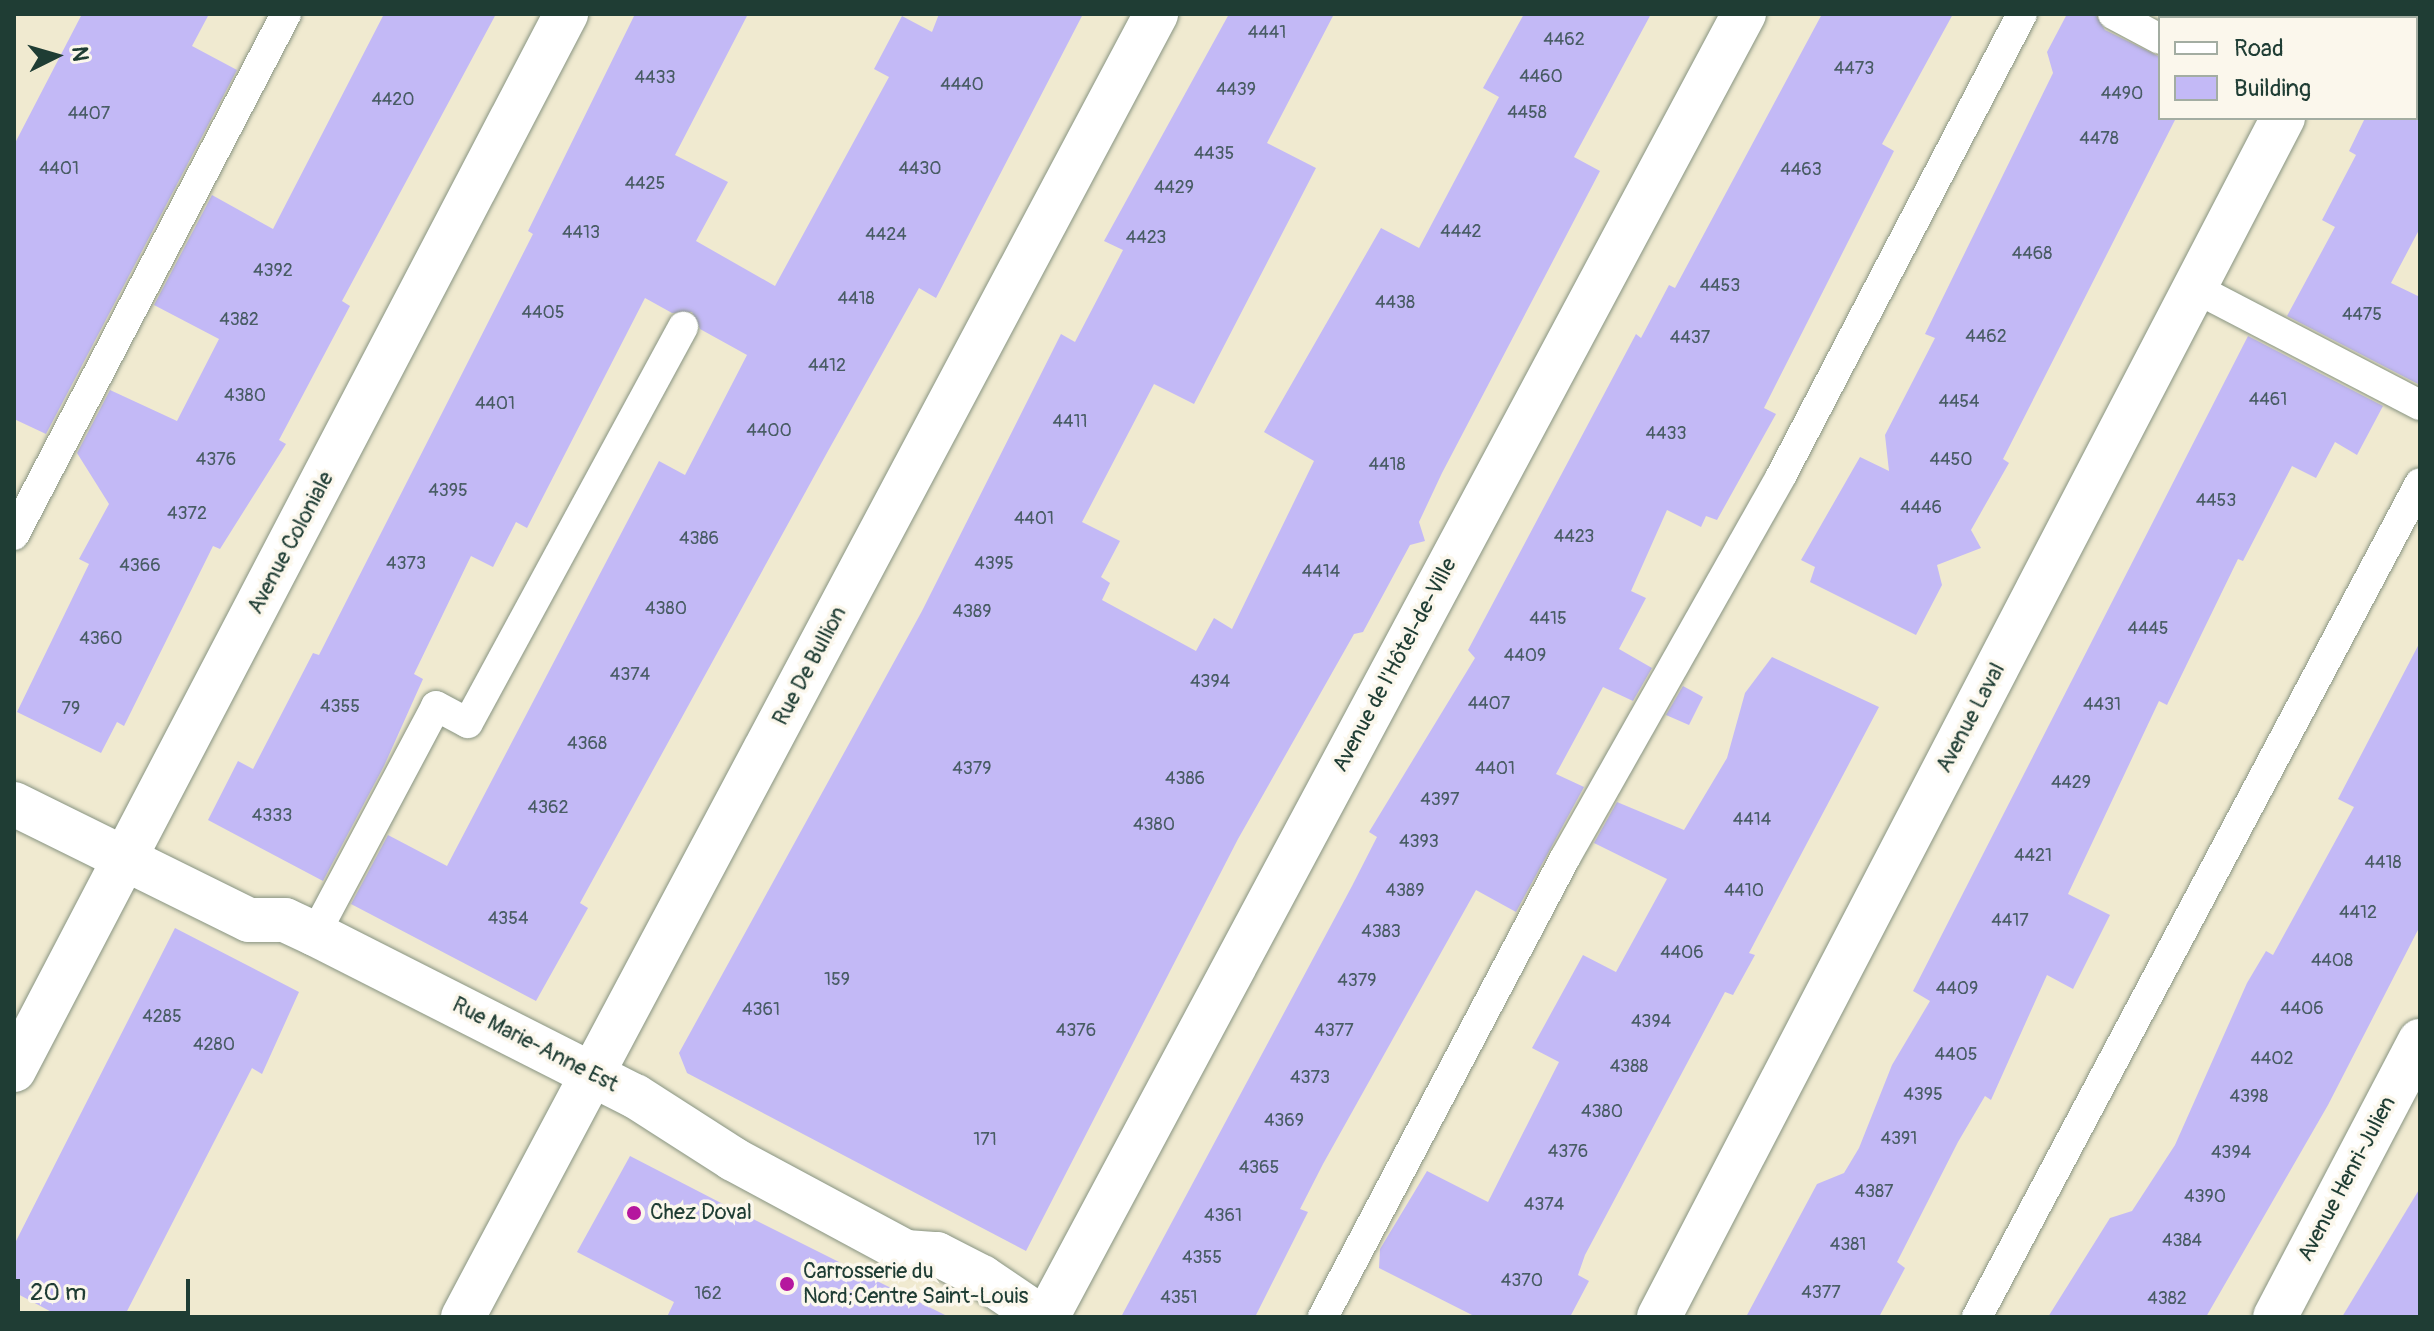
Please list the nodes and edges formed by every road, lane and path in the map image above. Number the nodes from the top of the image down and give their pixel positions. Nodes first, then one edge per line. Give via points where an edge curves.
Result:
1 (286, 14) edge
2 (566, 14) edge
3 (1156, 14) edge
4 (1744, 14) edge
5 (2022, 14) edge
6 (2113, 14) edge
7 (2158, 38) edge
8 (2282, 120) edge
9 (2195, 288) junction
10 (683, 327) dead end
11 (2420, 405) edge
12 (2420, 483) edge
13 (14, 535) edge
14 (14, 804) edge
15 (125, 858) junction
16 (315, 934) junction
17 (2420, 1041) edge
18 (14, 1070) edge
19 (592, 1075) junction
20 (463, 1317) edge
21 (1041, 1317) edge
22 (1047, 1317) edge
23 (1323, 1317) edge
24 (1659, 1317) edge
25 (1977, 1317) edge
26 (2275, 1317) edge

1 - 13 lane
2 - 15 street, Avenue Coloniale
3 - 19 street, Rue De Bullion
4 - 22 street, Avenue de l'Hôtel-de-Ville
5 - 23 lane via 1781,476 1565,858
6 - 7 lane
8 - 9 street, Avenue Laval
9 - 11 lane
9 - 24 street, Avenue Laval
10 - 16 lane via 468,723 436,706
12 - 25 lane
14 - 15 street, Rue Marie-Anne Est
15 - 16 street, Rue Marie-Anne Est via 249,920 285,920
15 - 18 street, Avenue Coloniale
16 - 19 street, Rue Marie-Anne Est
17 - 26 street, Avenue Henri-Julien
19 - 20 street, Rue De Bullion
19 - 21 street, Rue Marie-Anne Est via 906,1252 937,1254 982,1277

